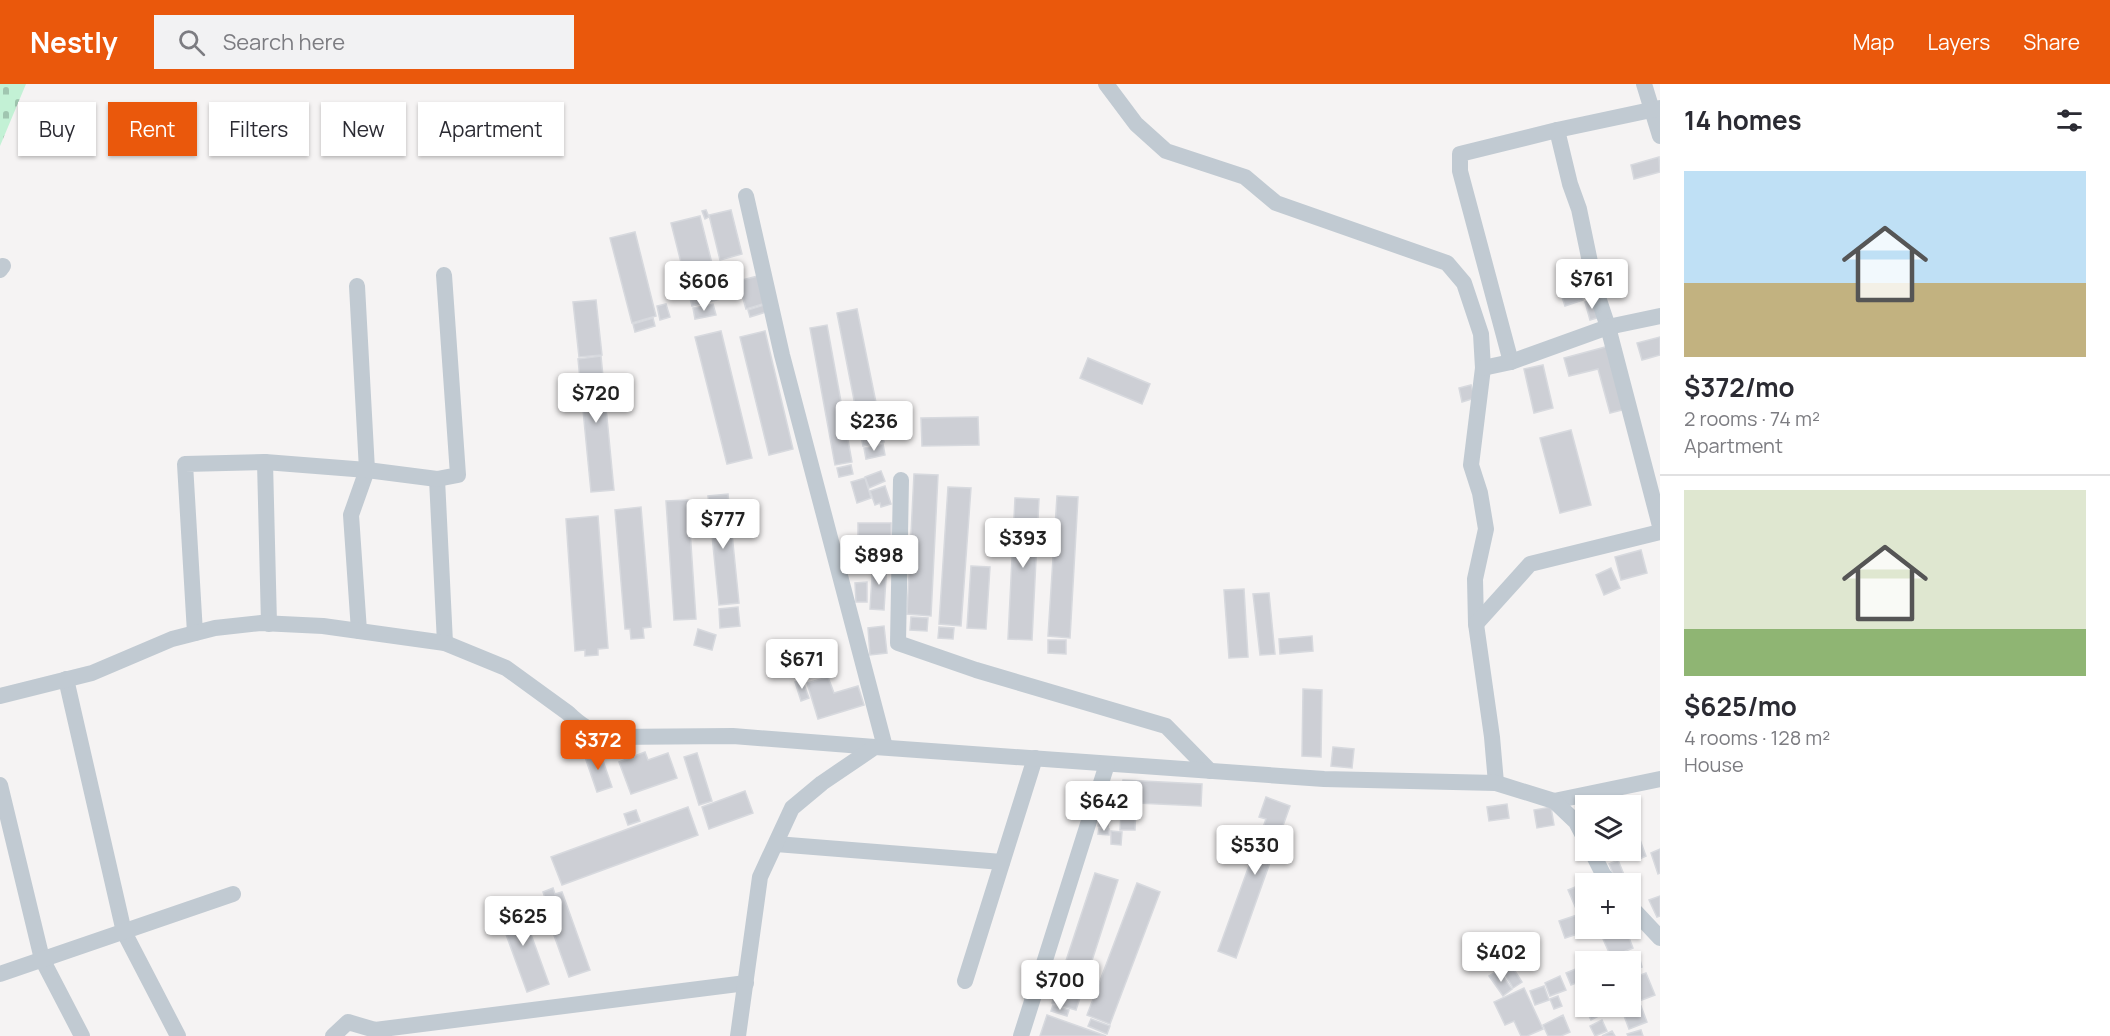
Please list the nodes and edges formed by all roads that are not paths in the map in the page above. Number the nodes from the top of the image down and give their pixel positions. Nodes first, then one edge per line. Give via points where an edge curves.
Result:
1 (1106, 84) edge
2 (1644, 84) edge
3 (1656, 109) edge
4 (1557, 130) junction
5 (1660, 136) edge
6 (746, 196) dead end
7 (444, 275) dead end
8 (357, 286) dead end
9 (1660, 316) edge
10 (1608, 327) junction
11 (1510, 362) junction
12 (1483, 368) junction
13 (265, 462) junction
14 (367, 470) junction
15 (437, 479) junction
16 (901, 480) dead end
17 (1660, 526) edge
18 (1660, 532) edge
19 (269, 624) junction
20 (1476, 624) junction
21 (358, 631) junction
22 (195, 633) junction
23 (445, 643) junction
24 (66, 679) junction
25 (0, 696) edge
26 (880, 747) junction
27 (1035, 758) junction
28 (1107, 764) junction
29 (1210, 771) junction
30 (1660, 779) edge
31 (1496, 783) junction
32 (0, 785) edge
33 (1554, 801) junction
34 (1575, 821) edge
35 (776, 844) junction
36 (1002, 862) junction
37 (233, 894) dead end
38 (1641, 918) edge
39 (124, 932) junction
40 (1660, 938) edge
41 (42, 959) junction
42 (0, 974) edge
43 (965, 981) dead end
44 (746, 983) junction
45 (82, 1036) edge
46 (178, 1036) edge
47 (333, 1036) edge
48 (738, 1036) edge
49 (1021, 1036) edge

1 - 12 street via 1136,124 1166,151 1245,177 1276,203 1447,263 1464,283 1481,334
2 - 3 street
3 - 4 street
3 - 5 street
4 - 10 street
4 - 11 street via 1460,154 1460,171
6 - 26 street
7 - 15 street via 458,475
8 - 14 street
9 - 10 street
10 - 11 street
10 - 17 street
11 - 12 street
12 - 20 street via 1471,465 1486,529 1475,579
13 - 14 street
13 - 19 street
13 - 22 street via 185,464
14 - 15 street
14 - 21 street via 351,515
15 - 23 street
16 - 29 street via 898,643 1166,726
18 - 20 street via 1530,564
19 - 21 street
19 - 22 street
20 - 31 street
21 - 23 street
22 - 24 street
23 - 26 street via 506,668 590,731 609,737 733,736
24 - 25 street
24 - 39 street
26 - 27 street
26 - 35 street via 822,783 792,808
27 - 28 street
27 - 36 street
28 - 29 street
28 - 49 street
29 - 31 street via 1324,779
30 - 33 street
31 - 33 street
32 - 41 street
33 - 34 street
35 - 36 street
35 - 44 street via 760,877
36 - 43 street
37 - 39 street
38 - 40 street
39 - 41 street
39 - 46 street
41 - 42 street
41 - 45 street
44 - 47 street via 375,1030 348,1022
44 - 48 street

